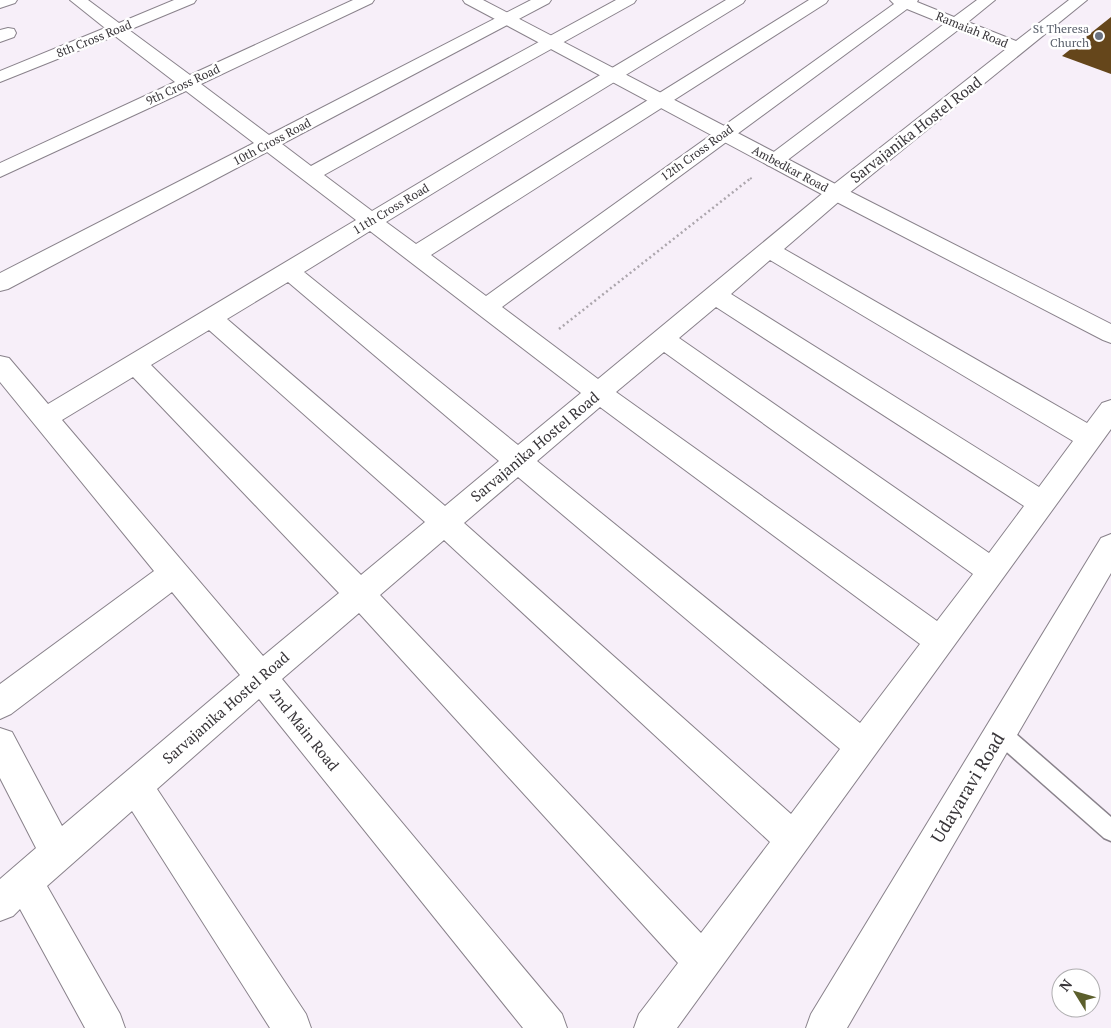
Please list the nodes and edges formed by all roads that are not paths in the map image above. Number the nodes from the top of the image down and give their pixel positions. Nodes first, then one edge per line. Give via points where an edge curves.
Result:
1 (9, 0) edge
2 (78, 0) edge
3 (188, 0) edge
4 (366, 0) edge
5 (471, 0) edge
6 (544, 0) edge
7 (628, 0) edge
8 (737, 0) edge
9 (820, 0) edge
10 (987, 0) edge
11 (1079, 0) edge
12 (904, 1) edge
13 (0, 3) edge
14 (507, 19) junction
15 (955, 23) junction
16 (117, 29) junction
17 (551, 43) junction
18 (1018, 48) junction
19 (613, 75) junction
20 (0, 78) edge
21 (188, 83) junction
22 (662, 101) junction
23 (723, 134) junction
24 (268, 143) junction
25 (774, 161) junction
26 (0, 171) edge
27 (309, 175) junction
28 (836, 194) junction
29 (372, 221) junction
30 (769, 250) junction
31 (416, 254) junction
32 (289, 271) junction
33 (0, 283) edge
34 (715, 295) junction
35 (486, 307) junction
36 (211, 318) junction
37 (1111, 334) edge
38 (663, 339) junction
39 (135, 364) junction
40 (0, 365) edge
41 (599, 393) junction
42 (1111, 410) edge
43 (45, 418) junction
44 (1090, 438) junction
45 (518, 461) junction
46 (1042, 503) junction
47 (445, 522) junction
48 (1111, 547) edge
49 (992, 571) junction
50 (174, 573) junction
51 (360, 594) junction
52 (940, 642) junction
53 (261, 677) junction
54 (0, 703) edge
55 (1000, 733) junction
56 (0, 744) edge
57 (862, 746) junction
58 (136, 786) junction
59 (1111, 831) edge
60 (792, 839) junction
61 (58, 854) junction
62 (13, 892) edge
63 (702, 962) junction
64 (106, 1028) edge
65 (292, 1028) edge
66 (548, 1028) edge
67 (653, 1028) edge
68 (825, 1028) edge

1 - 13 street
2 - 16 street
3 - 16 street, 8th Cross Road
4 - 21 street, 9th Cross Road
5 - 14 street, Ambedkar Road
6 - 14 street, 10th Cross Road
7 - 17 street
8 - 19 street, 11th Cross Road
9 - 22 street
10 - 15 street
11 - 18 street, Sarvajanika Hostel Road
12 - 15 street, Ramaiah Road
12 - 23 street, 12th Cross Road
14 - 17 street, Ambedkar Road
14 - 24 street, 10th Cross Road
15 - 18 street, Ramaiah Road
15 - 25 street
16 - 20 street, 8th Cross Road
16 - 21 street
17 - 19 street, Ambedkar Road
17 - 27 street
18 - 28 street, Sarvajanika Hostel Road
19 - 22 street, Ambedkar Road
19 - 29 street, 11th Cross Road
21 - 24 street
21 - 26 street, 9th Cross Road
22 - 23 street, Ambedkar Road
22 - 31 street
23 - 25 street, Ambedkar Road
23 - 35 street, 12th Cross Road
24 - 27 street
24 - 33 street, 10th Cross Road
25 - 28 street, Ambedkar Road
27 - 29 street
28 - 30 street, Sarvajanika Hostel Road
28 - 37 street, Ambedkar Road
29 - 31 street
29 - 32 street, 11th Cross Road
30 - 34 street, Sarvajanika Hostel Road
30 - 44 street
31 - 35 street
32 - 36 street, 11th Cross Road
32 - 45 street
34 - 38 street, Sarvajanika Hostel Road
34 - 46 street
35 - 41 street
36 - 39 street, 11th Cross Road
36 - 47 street
38 - 41 street, Sarvajanika Hostel Road
38 - 49 street
39 - 43 street, 11th Cross Road
39 - 51 street
40 - 43 street, 2nd Main Road
41 - 45 street, Sarvajanika Hostel Road
41 - 52 street
42 - 44 street
43 - 50 street, 2nd Main Road
44 - 46 street
45 - 47 street, Sarvajanika Hostel Road
45 - 57 street
46 - 49 street
47 - 51 street, Sarvajanika Hostel Road
47 - 60 street
48 - 55 street, Udayaravi Road
49 - 52 street
50 - 53 street, 2nd Main Road
50 - 54 street
51 - 53 street, Sarvajanika Hostel Road
51 - 63 street
52 - 57 street
53 - 58 street, Sarvajanika Hostel Road
53 - 66 street, 2nd Main Road
55 - 59 lane
55 - 68 street, Udayaravi Road
56 - 61 street
57 - 60 street
58 - 61 street, Sarvajanika Hostel Road
58 - 65 street
60 - 63 street
61 - 62 street, Sarvajanika Hostel Road
62 - 64 street
63 - 67 street

